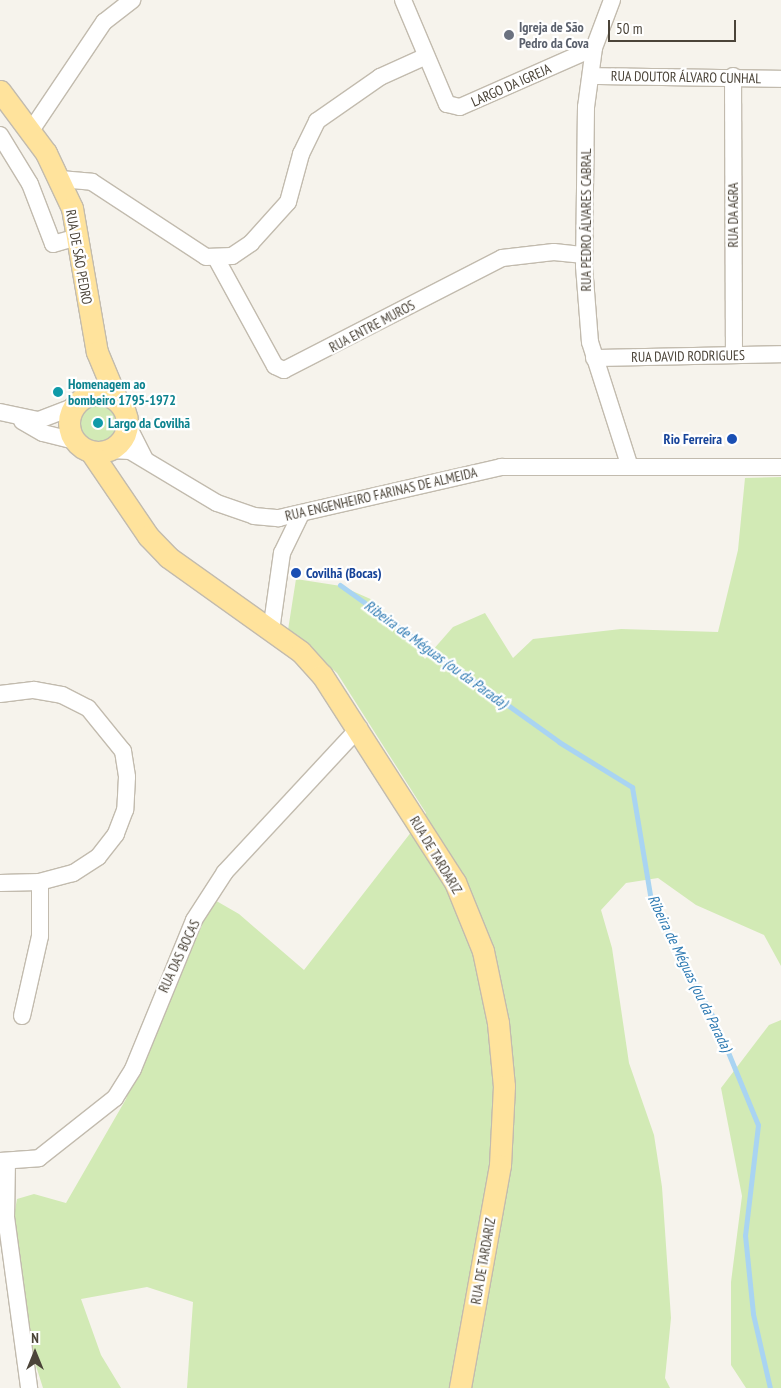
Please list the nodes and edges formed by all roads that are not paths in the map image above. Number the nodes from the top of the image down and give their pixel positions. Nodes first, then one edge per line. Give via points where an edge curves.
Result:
1 (132, 0) edge
2 (403, 0) edge
3 (612, 0) edge
4 (594, 48) junction
5 (424, 57) junction
6 (591, 76) junction
7 (733, 76) junction
8 (781, 79) edge
9 (0, 92) edge
10 (30, 132) junction
11 (0, 135) edge
12 (60, 179) junction
13 (78, 237) junction
14 (584, 255) junction
15 (217, 260) junction
16 (97, 352) junction
17 (781, 354) edge
18 (734, 355) junction
19 (594, 358) junction
20 (117, 400) junction
21 (78, 402) junction
22 (7, 414) edge
23 (128, 426) junction
24 (92, 448) junction
25 (145, 459) junction
26 (630, 467) junction
27 (781, 467) edge
28 (301, 514) junction
29 (271, 631) junction
30 (0, 694) edge
31 (359, 728) junction
32 (40, 882) junction
33 (0, 883) edge
34 (22, 1016) dead end
35 (4, 1161) edge
36 (30, 1388) edge
37 (460, 1388) edge

1 - 10 street via 104,22 67,70
2 - 5 street, LARGO DA IGREJA via 418,31
3 - 4 street, RUA PEDRO ÁLVARES CABRAL
4 - 5 street, LARGO DA IGREJA via 460,107 448,104
4 - 6 street, RUA PEDRO ÁLVARES CABRAL
5 - 15 street via 380,77 317,121 301,154 288,202 251,244
6 - 7 street, RUA DOUTOR ÁLVARO CUNHAL
6 - 14 street, RUA PEDRO ÁLVARES CABRAL
7 - 8 street, RUA DOUTOR ÁLVARO CUNHAL
7 - 18 street, RUA DA AGRA
9 - 10 main road, RUA DE SÃO PEDRO
10 - 12 main road, RUA DE SÃO PEDRO
11 - 13 street via 30,184 53,244
12 - 13 main road, RUA DE SÃO PEDRO
12 - 15 street via 92,182 206,257
13 - 16 main road, RUA DE SÃO PEDRO
14 - 15 street, RUA ENTRE MUROS via 554,252 502,258 284,370 275,366
14 - 19 street, RUA PEDRO ÁLVARES CABRAL
16 - 20 main road, RUA DE SÃO PEDRO
16 - 21 main road, RUA DE SÃO PEDRO via 96,372
17 - 18 street, RUA DAVID RODRIGUES
18 - 19 street, RUA DAVID RODRIGUES
19 - 26 street, RUA PEDRO ÁLVARES CABRAL
20 - 21 main road via 99,394
20 - 23 main road
21 - 22 street via 54,418
21 - 24 main road via 69,423
22 - 24 street, RUA ENGENHEIRO FARINAS DE ALMEIDA via 43,433
23 - 24 main road
23 - 25 street, RUA ENGENHEIRO FARINAS DE ALMEIDA
24 - 25 street, RUA ENGENHEIRO FARINAS DE ALMEIDA via 130,452
24 - 29 main road, RUA DE TARDARIZ via 110,465 120,492 148,536 168,557
25 - 28 street, RUA ENGENHEIRO FARINAS DE ALMEIDA via 189,490 235,510 279,518
26 - 27 street, RUA ENGENHEIRO FARINAS DE ALMEIDA
26 - 28 street, RUA ENGENHEIRO FARINAS DE ALMEIDA via 502,467 443,477
28 - 29 street via 282,553
29 - 31 main road, RUA DE TARDARIZ via 322,675
30 - 32 street via 34,690 62,695 88,708 123,751 125,810 116,834 98,857 73,873
31 - 35 street, RUA DAS BOCAS via 225,872 194,920 134,1069 115,1098 39,1158
31 - 37 main road, RUA DE TARDARIZ via 455,882 483,951 498,1023 504,1086 500,1165
32 - 33 street
32 - 34 street via 40,936
35 - 36 street via 6,1217

